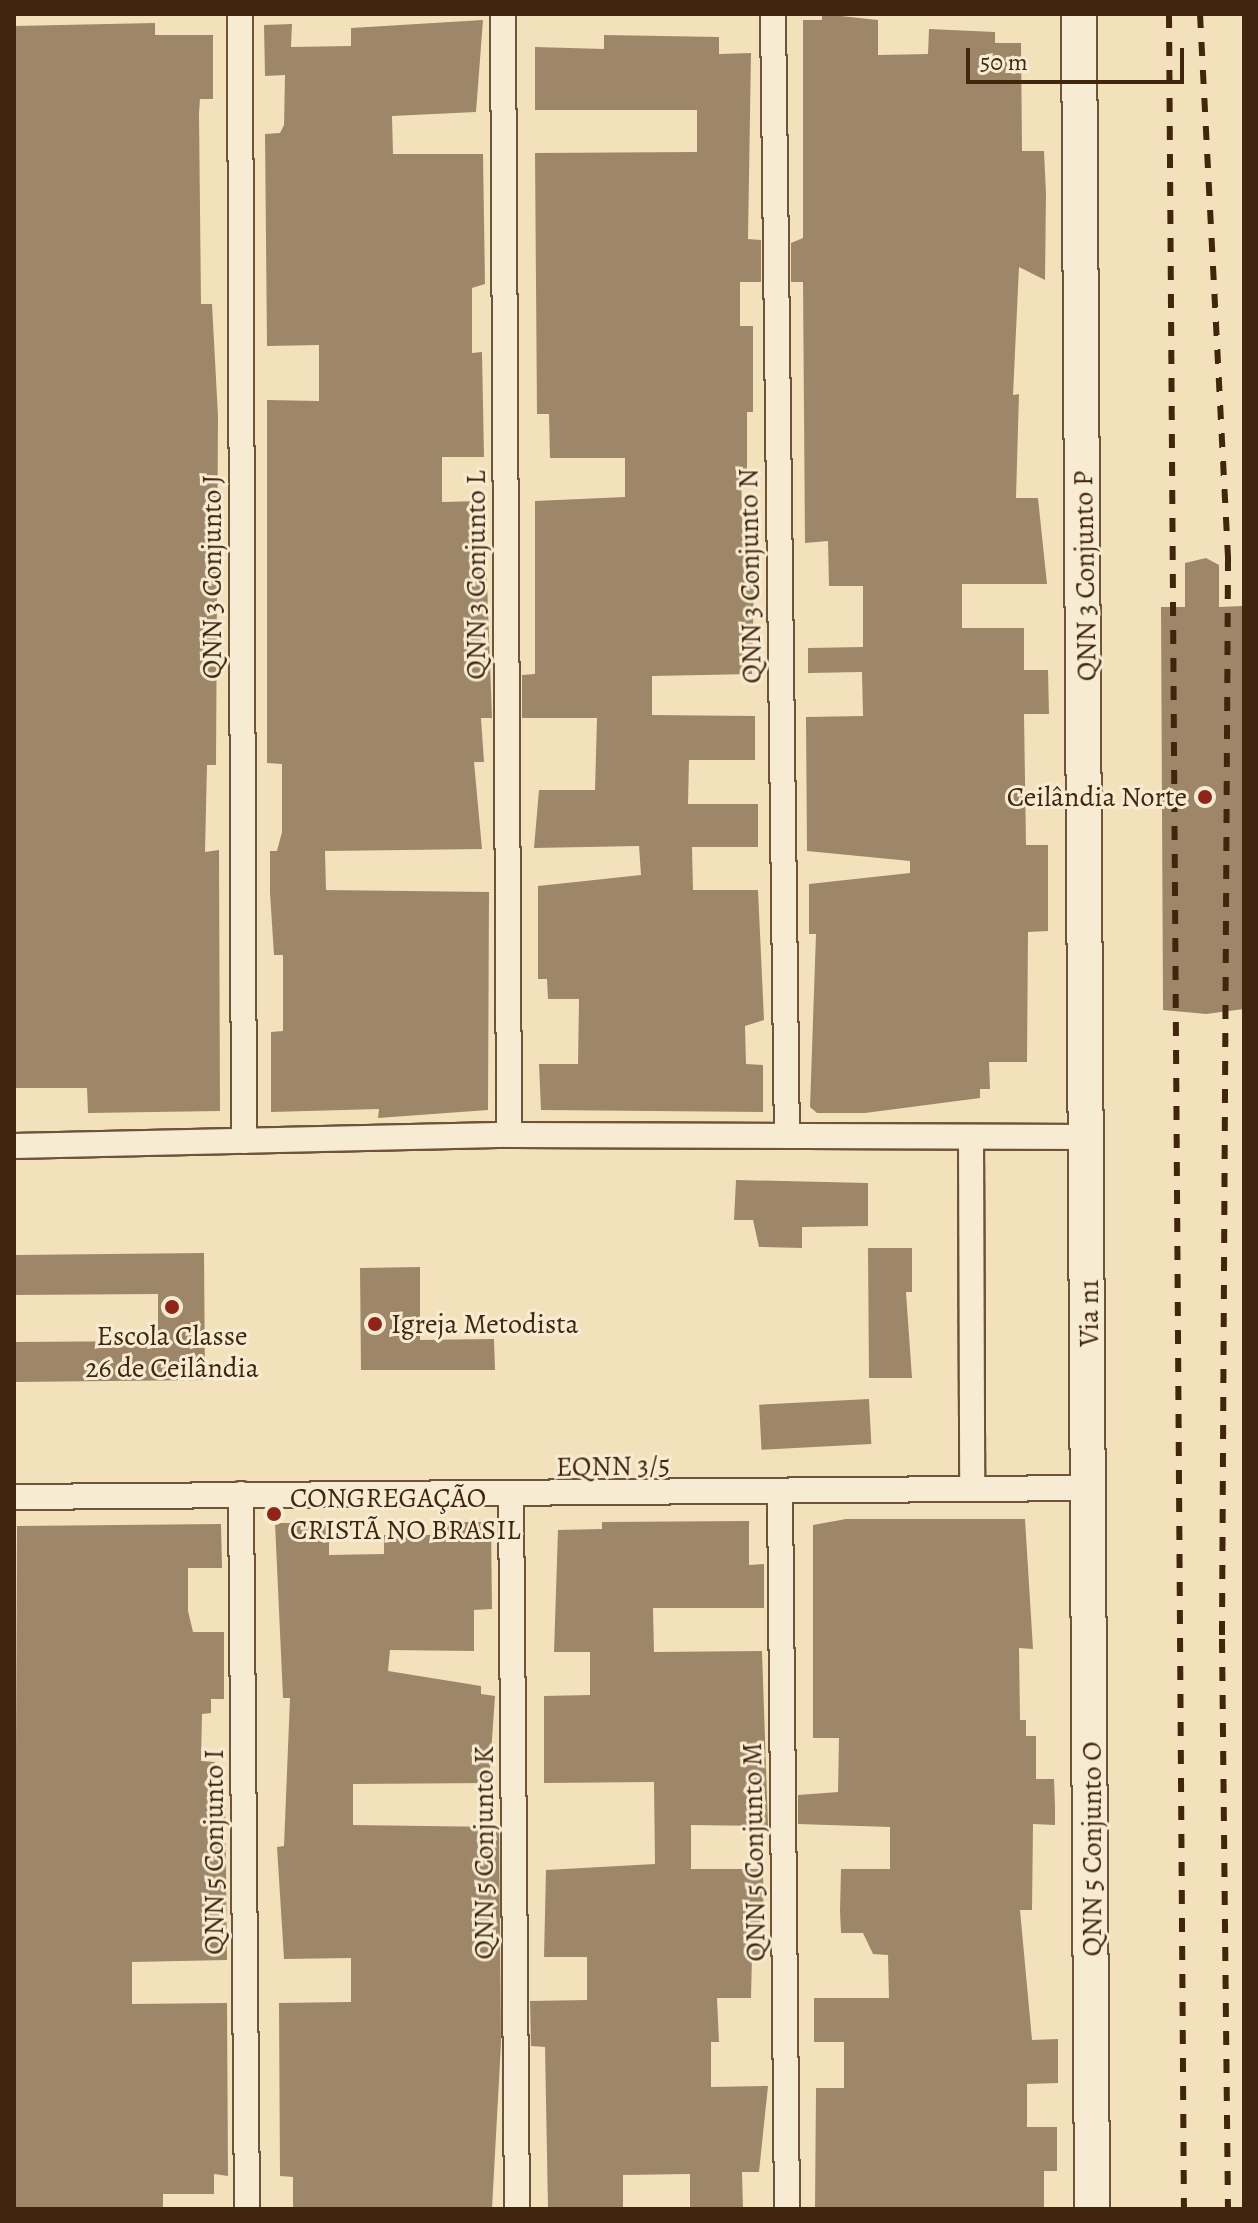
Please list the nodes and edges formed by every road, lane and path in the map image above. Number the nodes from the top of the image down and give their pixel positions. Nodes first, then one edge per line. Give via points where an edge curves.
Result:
1 (240, 14) edge
2 (503, 14) edge
3 (773, 14) edge
4 (1079, 14) edge
5 (509, 1135) junction
6 (787, 1136) junction
7 (971, 1137) junction
8 (1088, 1137) junction
9 (244, 1141) junction
10 (14, 1146) edge
11 (1091, 1488) junction
12 (972, 1489) junction
13 (241, 1494) junction
14 (780, 1494) junction
15 (14, 1497) edge
16 (511, 1497) junction
17 (247, 2209) edge
18 (517, 2209) edge
19 (787, 2209) edge
20 (1092, 2209) edge

1 - 9 street, QNN 3 Conjunto J
2 - 5 street, QNN 3 Conjunto L
3 - 6 street, QNN 3 Conjunto N
4 - 8 street, QNN 3 Conjunto P
5 - 6 street
5 - 9 street
6 - 7 street
7 - 8 street
7 - 12 street
8 - 11 street, Via n1
9 - 10 street
11 - 12 street, EQNN 3/5
11 - 20 street, QNN 5 Conjunto O
12 - 14 street, EQNN 3/5
13 - 15 street, EQNN 3/5
13 - 16 street, EQNN 3/5
13 - 17 street, QNN 5 Conjunto I
14 - 16 street, EQNN 3/5
14 - 19 street, QNN 5 Conjunto M
16 - 18 street, QNN 5 Conjunto K

